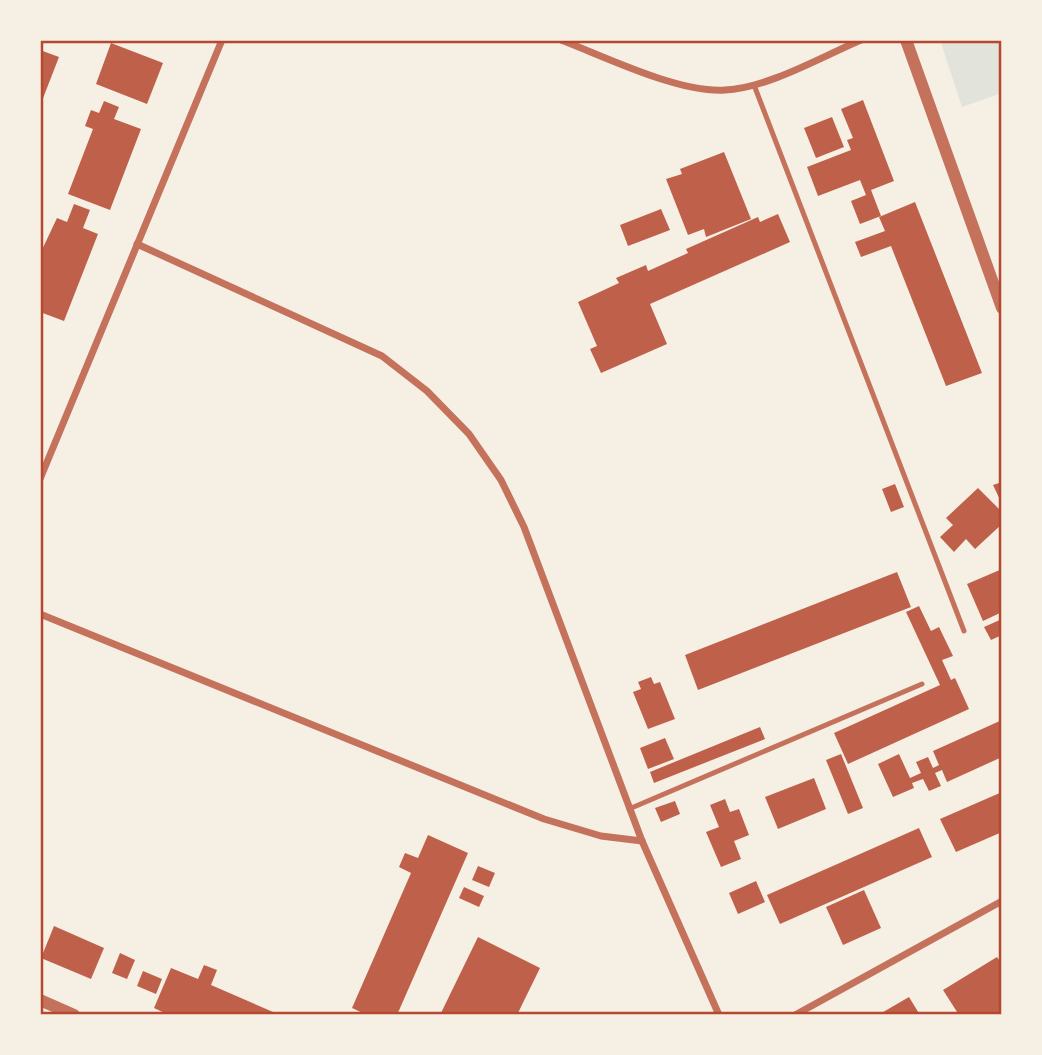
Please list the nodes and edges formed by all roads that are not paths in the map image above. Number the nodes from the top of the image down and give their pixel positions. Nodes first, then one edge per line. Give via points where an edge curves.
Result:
1 (222, 40) edge
2 (561, 40) edge
3 (861, 40) edge
4 (906, 40) edge
5 (754, 85) junction
6 (137, 244) junction
7 (1002, 308) edge
8 (40, 479) edge
9 (40, 614) edge
10 (964, 631) dead end
11 (922, 684) dead end
12 (629, 808) junction
13 (642, 841) junction
14 (1002, 901) edge
15 (40, 1000) edge
16 (74, 1015) edge
17 (719, 1015) edge
18 (795, 1015) edge

1 - 6 street
2 - 5 street via 693,88 727,90
3 - 5 street
4 - 7 street
5 - 10 lane
6 - 8 street
6 - 12 street via 382,356 427,391 469,434 501,480 524,527
9 - 13 street via 544,819 601,836
11 - 12 lane
12 - 13 street
13 - 17 street
14 - 18 street
15 - 16 street

